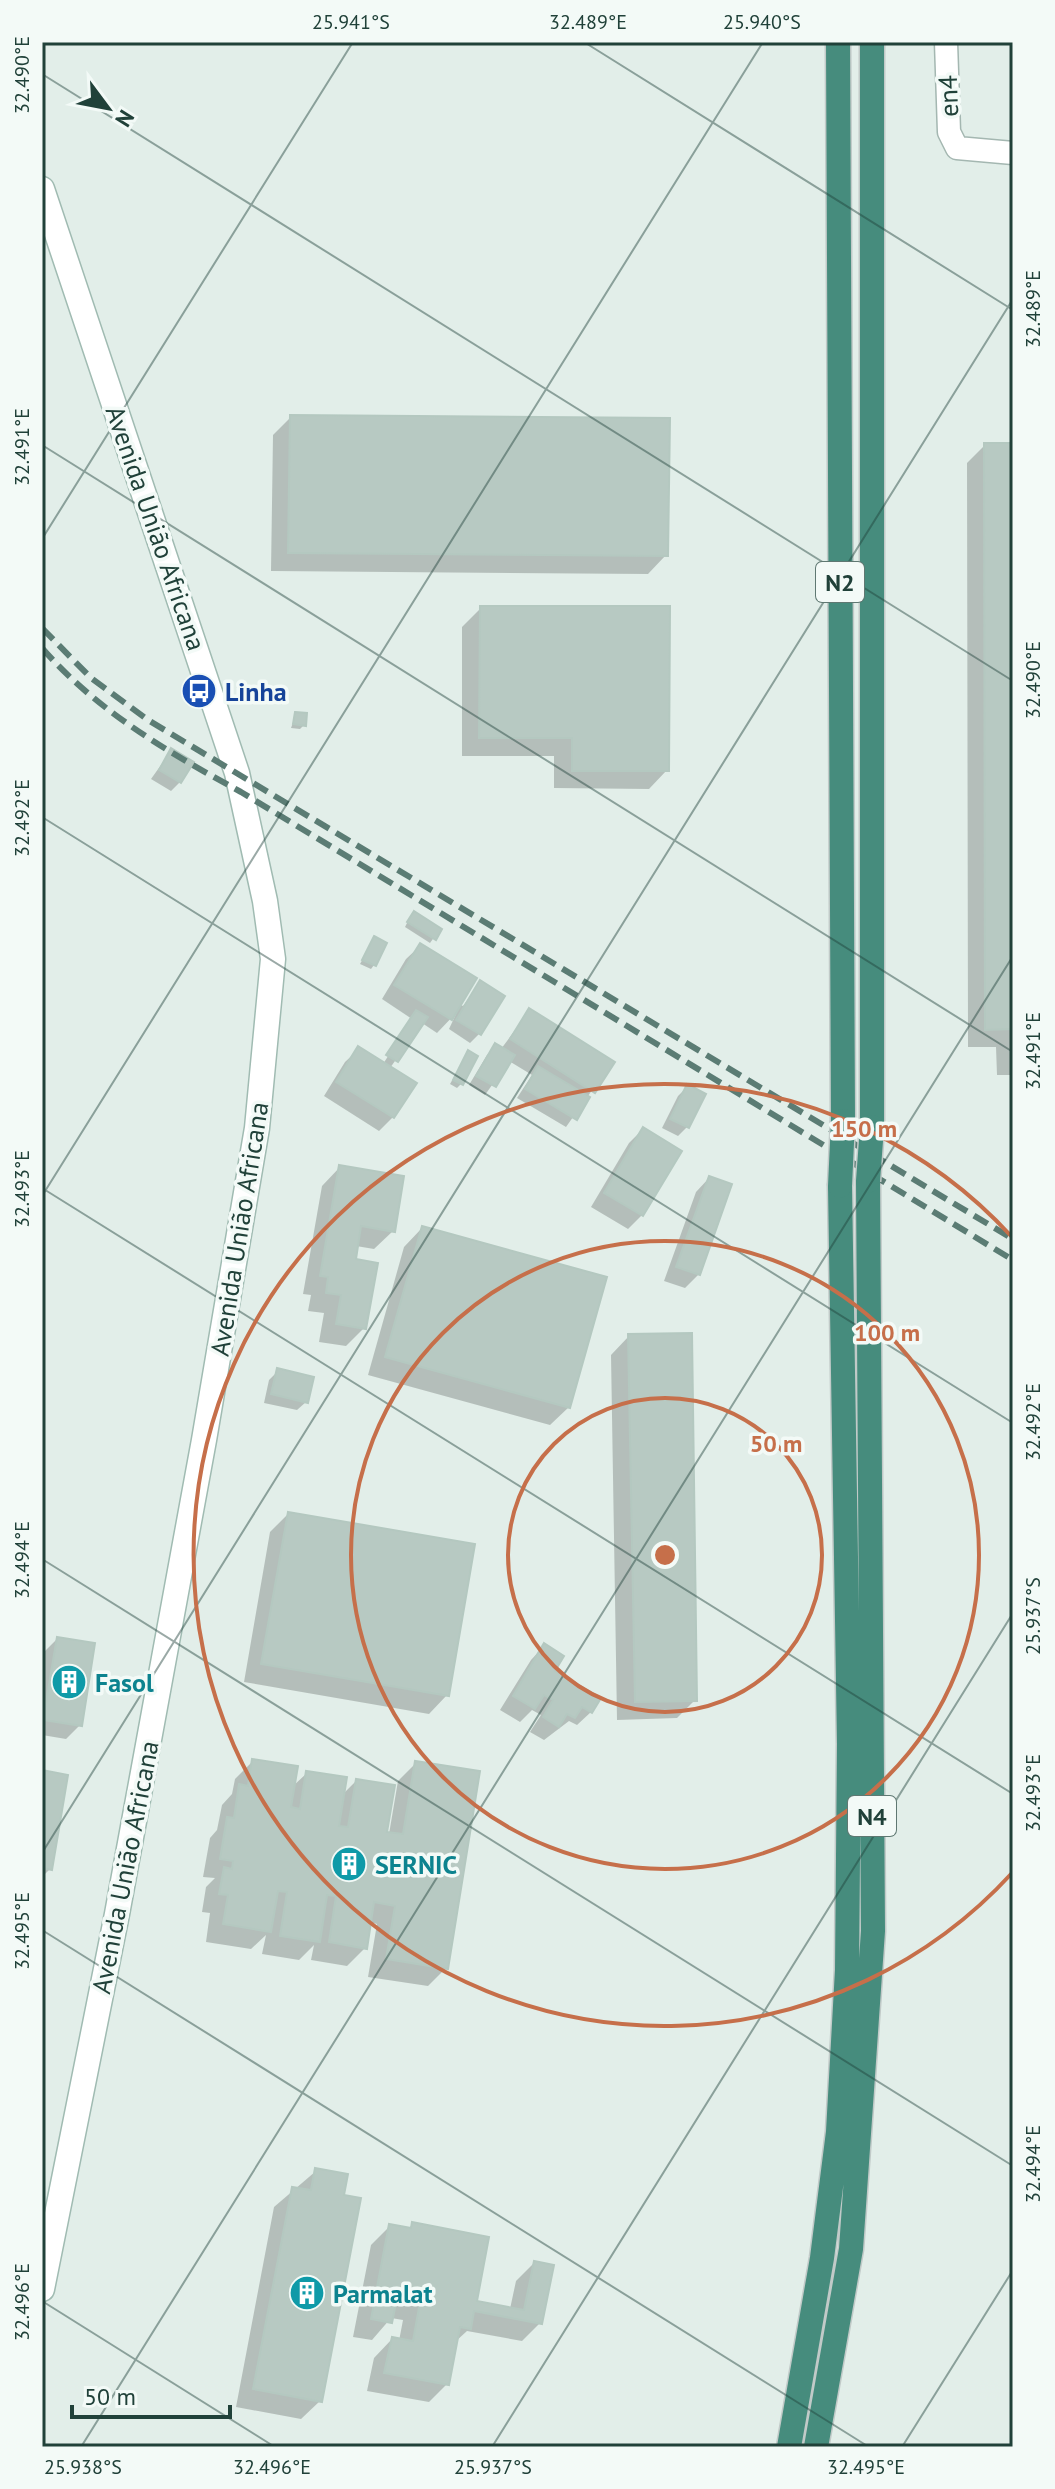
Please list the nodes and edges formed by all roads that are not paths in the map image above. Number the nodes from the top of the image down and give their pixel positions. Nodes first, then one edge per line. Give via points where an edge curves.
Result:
1 (838, 42) edge
2 (872, 42) edge
3 (946, 42) edge
4 (1013, 153) edge
5 (42, 189) edge
6 (873, 1074) joint
7 (843, 1121) joint
8 (42, 2289) edge
9 (789, 2447) edge
10 (816, 2447) edge

1 - 7 highway, N2
2 - 6 highway, N2
3 - 4 street, en4 via 949,132 957,148
5 - 8 main road, Avenida União Africana via 237,773 273,959 257,1128 208,1416
6 - 10 highway, N4, bridge via 868,1181 873,1931 851,2249
7 - 9 highway, N4, bridge via 847,1970 838,2132

